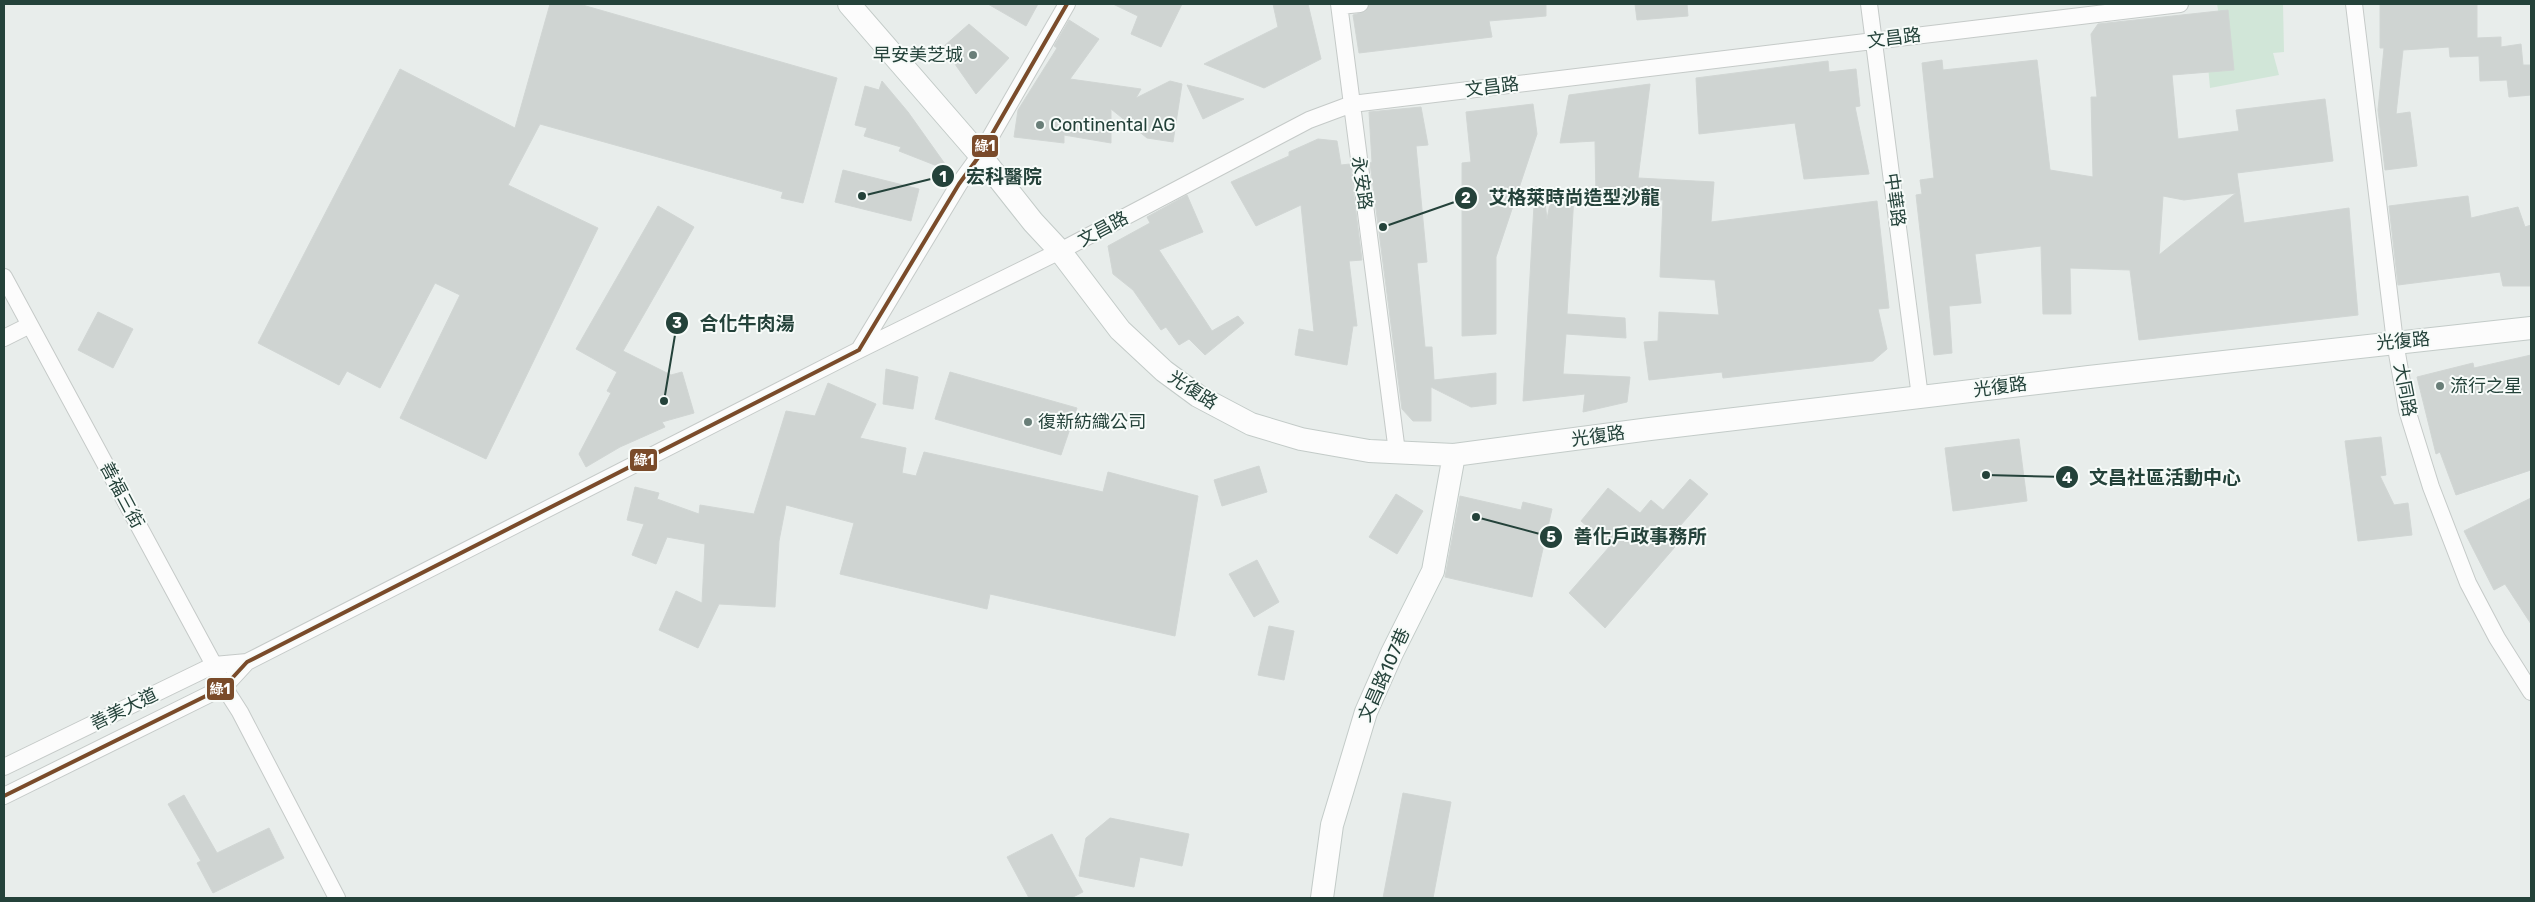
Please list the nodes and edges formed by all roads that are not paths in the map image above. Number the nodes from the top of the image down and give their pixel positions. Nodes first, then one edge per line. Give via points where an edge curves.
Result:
1 (848, 4) edge
2 (1067, 4) edge
3 (1360, 4) edge
4 (1869, 4) edge
5 (2180, 4) edge
6 (2354, 4) edge
7 (1339, 5) edge
8 (1874, 41) junction
9 (1352, 104) junction
10 (980, 155) junction
11 (1060, 251) junction
12 (4, 277) edge
13 (30, 325) junction
14 (2531, 328) edge
15 (4, 338) edge
16 (2395, 342) junction
17 (859, 350) junction
18 (1920, 397) junction
19 (1397, 452) junction
20 (1454, 456) junction
21 (247, 662) junction
22 (214, 665) junction
23 (224, 687) junction
24 (2531, 692) edge
25 (4, 767) edge
26 (4, 796) edge
27 (337, 898) edge
28 (1322, 898) edge

1 - 10 main road, 光復路
2 - 10 street
3 - 7 street
4 - 8 street, 中華路
5 - 8 street, 文昌路
6 - 16 street, 大同路
7 - 9 street, 永安路
8 - 9 street, 文昌路
8 - 18 street, 中華路
9 - 11 street, 文昌路 via 1309,120
9 - 19 street, 永安路
10 - 11 main road, 光復路
10 - 17 street via 959,184
11 - 17 street, 文昌路
11 - 19 main road, 光復路 via 1120,330 1164,371 1198,396 1251,424 1300,439 1369,451
12 - 13 street, 善福三街
13 - 15 street
13 - 22 street, 善福三街
14 - 16 main road, 光復路
16 - 18 main road, 光復路
16 - 24 street, 大同路 via 2407,410 2430,487 2453,548 2489,623
17 - 21 street, 善美大道
18 - 20 main road, 光復路
19 - 20 main road, 光復路
20 - 28 main road, 文昌路107巷 via 1433,571 1366,712 1332,826
21 - 22 street, 善美大道
21 - 23 street, 善美大道
22 - 23 street, 善福三街
22 - 25 street, 善美大道
23 - 26 street, 善美大道
23 - 27 street, 善福三街

